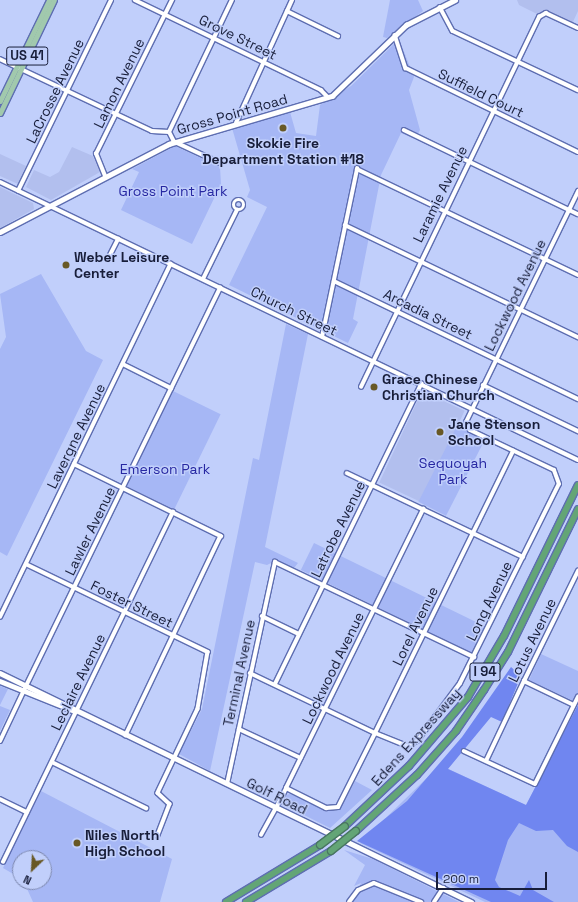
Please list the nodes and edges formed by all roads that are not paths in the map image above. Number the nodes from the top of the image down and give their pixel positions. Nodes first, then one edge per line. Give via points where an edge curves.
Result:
1 (49, 0) edge
2 (54, 0) edge
3 (111, 0) edge
4 (135, 0) edge
5 (172, 0) edge
6 (232, 0) edge
7 (292, 0) edge
8 (455, 0) edge
9 (440, 7) junction
10 (287, 11) junction
11 (165, 14) junction
12 (578, 28) edge
13 (395, 35) junction
14 (338, 36) dead end
15 (214, 38) junction
16 (0, 59) edge
17 (262, 61) junction
18 (517, 61) junction
19 (19, 68) junction
20 (578, 90) edge
21 (67, 91) junction
22 (328, 98) junction
23 (0, 101) edge
24 (493, 111) junction
25 (0, 113) edge
26 (116, 114) junction
27 (172, 123) junction
28 (236, 123) junction
29 (404, 130) dead end
30 (169, 132) junction
31 (174, 142) junction
32 (578, 152) edge
33 (469, 161) junction
34 (219, 163) dead end
35 (105, 176) junction
36 (0, 182) edge
37 (18, 191) junction
38 (578, 191) edge
39 (50, 206) junction
40 (569, 209) junction
41 (237, 210) dead end
42 (444, 211) junction
43 (578, 214) edge
44 (345, 225) junction
45 (0, 232) edge
46 (118, 239) junction
47 (110, 255) dead end
48 (545, 259) junction
49 (420, 261) junction
50 (171, 264) junction
51 (578, 275) edge
52 (203, 280) junction
53 (334, 281) junction
54 (220, 288) junction
55 (520, 309) junction
56 (396, 311) junction
57 (322, 337) junction
58 (578, 337) edge
59 (496, 359) junction
60 (373, 361) junction
61 (123, 364) junction
62 (421, 384) junction
63 (483, 385) junction
64 (361, 387) dead end
65 (171, 388) junction
66 (578, 399) edge
67 (472, 408) junction
68 (578, 431) edge
69 (513, 451) junction
70 (577, 459) edge
71 (74, 464) junction
72 (347, 473) dead end
73 (372, 485) junction
74 (578, 485) edge
75 (123, 488) junction
76 (578, 508) edge
77 (423, 509) junction
78 (173, 512) junction
79 (473, 533) junction
80 (523, 557) junction
81 (26, 564) junction
82 (578, 571) edge
83 (573, 581) junction
84 (324, 584) junction
85 (578, 584) edge
86 (75, 588) junction
87 (374, 608) junction
88 (125, 612) junction
89 (262, 616) junction
90 (0, 617) edge
91 (424, 633) junction
92 (299, 634) junction
93 (174, 636) junction
94 (474, 657) junction
95 (250, 673) junction
96 (0, 674) edge
97 (0, 680) edge
98 (524, 681) junction
99 (275, 684) junction
100 (26, 686) junction
101 (24, 691) junction
102 (578, 697) edge
103 (574, 704) junction
104 (325, 709) junction
105 (74, 711) junction
106 (239, 729) junction
107 (375, 733) junction
108 (126, 735) junction
109 (0, 741) edge
110 (464, 751) dead end
111 (174, 758) junction
112 (301, 758) junction
113 (486, 761) junction
114 (52, 762) junction
115 (227, 784) junction
116 (286, 788) junction
117 (0, 799) edge
118 (146, 808) dead end
119 (276, 808) junction
120 (28, 812) junction
121 (261, 835) dead end
122 (158, 836) dead end
123 (3, 862) dead end
124 (443, 888) junction
125 (226, 902) edge
126 (246, 902) edge
127 (349, 902) edge
128 (421, 902) edge
129 (434, 902) edge
130 (471, 902) edge

1 - 19 main road, US 41
2 - 19 main road, US 41
3 - 21 street, LaCrosse Avenue
4 - 11 street, Grove Street
5 - 11 street, Lamon Avenue
6 - 15 street
7 - 10 street
8 - 9 main road, Gross Point Road
9 - 13 main road, Gross Point Road via 412,20
9 - 18 street via 453,31
10 - 14 street
10 - 17 street
11 - 15 street, Grove Street
11 - 26 street, Lamon Avenue
12 - 18 street, Laramie Avenue via 543,12
13 - 22 main road, Gross Point Road via 345,87
13 - 24 street, Suffield Court via 406,68
15 - 17 street, Grove Street
15 - 27 street
16 - 19 street
17 - 22 street, Grove Street via 324,92
17 - 28 street
18 - 20 street
18 - 24 street, Laramie Avenue
19 - 21 street
19 - 23 main road, US 41
19 - 25 main road, US 41
21 - 26 street
21 - 37 street, LaCrosse Avenue
22 - 28 main road, Gross Point Road
24 - 32 street, Suffield Court
24 - 33 street, Laramie Avenue
26 - 30 street via 152,131
26 - 35 street, Lamon Avenue via 96,154
27 - 30 street
27 - 31 street
28 - 31 main road, Gross Point Road
29 - 33 street
30 - 31 street
31 - 34 street
31 - 35 main road, Gross Point Road
33 - 40 street
33 - 42 street, Laramie Avenue
35 - 39 main road, Gross Point Road
36 - 37 street, Church Street
37 - 39 street, Church Street
38 - 40 street, Lockwood Avenue
39 - 45 main road, Gross Point Road
39 - 46 street, Church Street
40 - 43 street
40 - 48 street, Lockwood Avenue
41 - 52 street
42 - 44 street via 357,169
42 - 48 street
42 - 49 street, Laramie Avenue
44 - 49 street
44 - 53 street
46 - 47 street
46 - 50 street, Church Street
48 - 51 street
48 - 55 street, Lockwood Avenue
49 - 55 street
49 - 56 street, Laramie Avenue
50 - 52 street, Church Street
50 - 61 street, Lavergne Avenue
52 - 54 street, Church Street
53 - 56 street, Arcadia Street
53 - 57 street
54 - 57 street, Church Street
54 - 65 street, Lawler Avenue
55 - 58 street
55 - 59 street, Lockwood Avenue
56 - 59 street, Arcadia Street
56 - 60 street, Laramie Avenue
57 - 60 street, Church Street
59 - 63 street, Lockwood Avenue
59 - 66 street, Arcadia Street
60 - 62 street, Church Street
60 - 64 street, Laramie Avenue
61 - 65 street
61 - 71 street, Lavergne Avenue
62 - 67 street, Church Street
62 - 73 street, Latrobe Avenue
63 - 67 street, Lockwood Avenue
63 - 68 street
65 - 75 street, Lawler Avenue
67 - 69 street, Lockwood Avenue via 466,422 467,428
67 - 70 street, Church Street
69 - 79 street, Lorel Avenue
69 - 80 street, Long Avenue via 554,470 559,477
71 - 75 street
71 - 81 street, Lavergne Avenue
72 - 73 street
73 - 77 street
73 - 84 street, Latrobe Avenue
74 - 125 highway, Edens Expressway / I 94, bridge via 504,636 468,697 409,766 345,826 320,845
75 - 78 street
75 - 86 street, Lawler Avenue
76 - 126 highway, Edens Expressway / I 94, bridge via 511,646 456,730 417,775 356,831 331,851
77 - 79 street
77 - 87 street, Lockwood Avenue
78 - 88 street, Leclaire Avenue
78 - 93 street via 221,536
79 - 80 street
79 - 91 street, Lorel Avenue
80 - 94 street, Long Avenue
81 - 86 street, Foster Street
81 - 90 street, Lavergne Avenue
82 - 83 street, Lotus Avenue
83 - 85 street
83 - 98 street, Lotus Avenue
84 - 87 street
84 - 89 street, Terminal Avenue via 280,563 271,566
84 - 92 street, Latrobe Avenue
86 - 88 street, Foster Street
86 - 100 street, Lawler Avenue
87 - 91 street
87 - 104 street, Lockwood Avenue
88 - 93 street, Foster Street
88 - 105 street, Leclaire Avenue
89 - 92 street
89 - 95 street, Terminal Avenue
91 - 94 street
91 - 107 street, Lorel Avenue
92 - 99 street, Latrobe Avenue
93 - 108 street
93 - 111 street, Foster Street via 208,652 198,709
94 - 107 street, Long Avenue via 460,683 410,746
95 - 99 street
95 - 106 street, Terminal Avenue
96 - 100 main road, Golf Road
97 - 101 main road, Golf Road
98 - 103 street
98 - 113 street, Lotus Avenue
99 - 104 street
100 - 101 street, Lawler Avenue
100 - 105 main road, Golf Road
101 - 105 main road, Golf Road
101 - 109 street, Lawler Avenue
102 - 103 street
103 - 113 street via 535,784
104 - 107 street
104 - 112 street, Lockwood Avenue
105 - 108 main road, Golf Road
105 - 114 street, Leclaire Avenue
106 - 112 street
106 - 115 street, Terminal Avenue
107 - 116 street, Lorel Avenue via 340,804 334,809
108 - 111 main road, Golf Road
110 - 113 street
111 - 115 main road, Golf Road
111 - 122 street via 158,793 170,804
112 - 116 street, Lockwood Avenue
114 - 118 street
114 - 120 street, Leclaire Avenue
115 - 119 main road, Golf Road
116 - 119 street, Lockwood Avenue
117 - 120 street
119 - 121 street, Lockwood Avenue
119 - 124 main road, Golf Road
120 - 123 street, Leclaire Avenue
124 - 129 street
124 - 130 main road, Golf Road
127 - 128 street via 358,890 374,883

